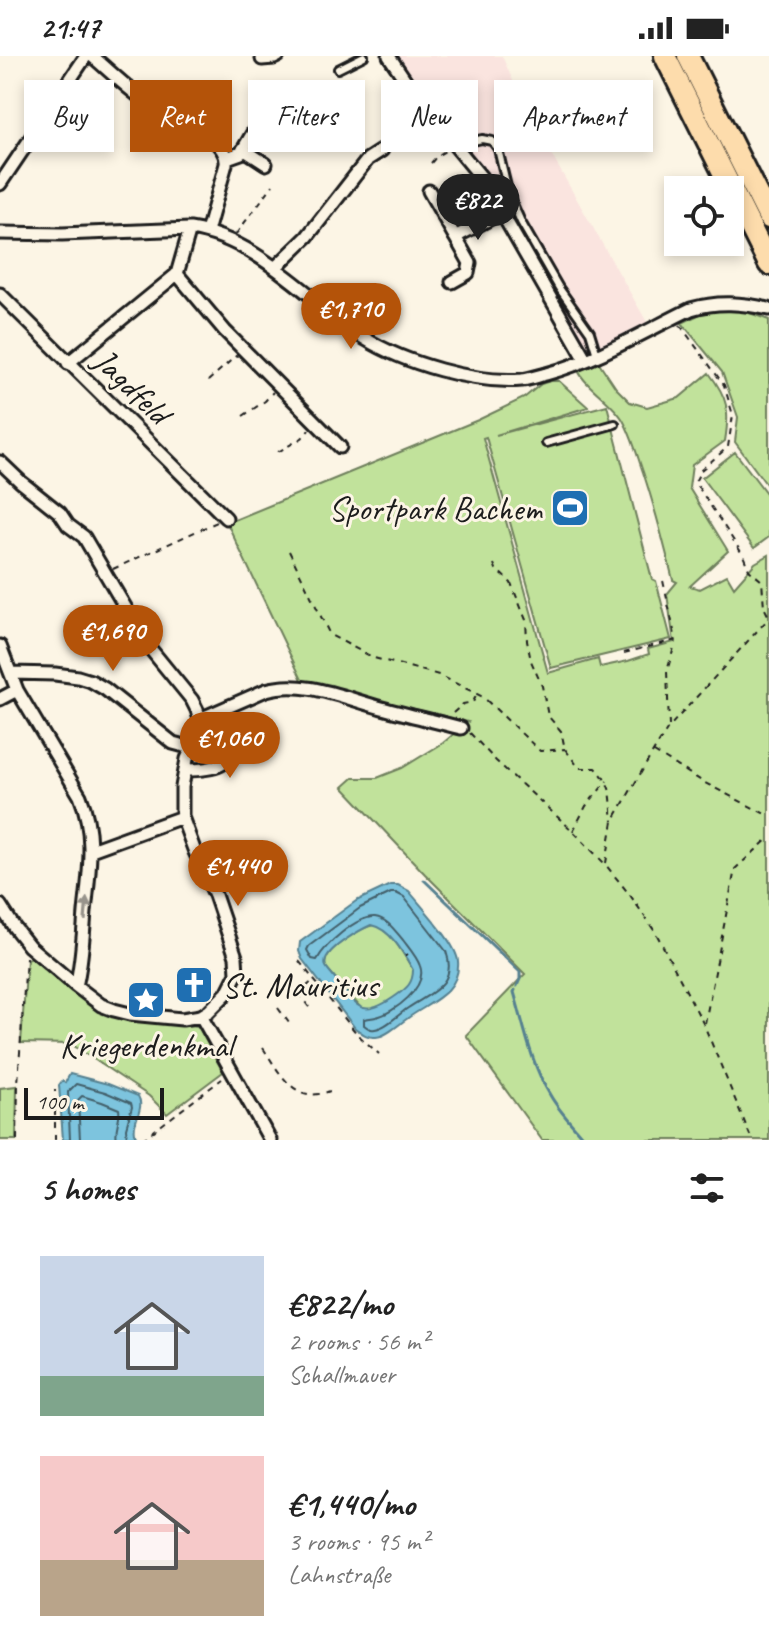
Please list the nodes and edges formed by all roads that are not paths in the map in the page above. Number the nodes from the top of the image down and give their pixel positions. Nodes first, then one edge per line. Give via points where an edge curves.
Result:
1 (89, 56) edge
2 (278, 56) edge
3 (364, 56) edge
4 (389, 56) edge
5 (665, 56) edge
6 (688, 56) edge
7 (262, 59) dead end
8 (338, 69) dead end
9 (405, 80) edge
10 (478, 140) edge
11 (248, 141) edge
12 (243, 149) junction
13 (381, 151) edge
14 (461, 152) edge
15 (227, 158) junction
16 (266, 164) dead end
17 (0, 184) edge
18 (429, 191) dead end
19 (501, 213) junction
20 (769, 218) edge
21 (190, 229) junction
22 (207, 232) junction
23 (0, 233) edge
24 (455, 237) junction
25 (769, 264) edge
26 (276, 267) junction
27 (177, 274) junction
28 (452, 282) dead end
29 (0, 294) edge
30 (763, 308) edge
31 (592, 357) junction
32 (68, 363) junction
33 (615, 424) dead end
34 (546, 443) dead end
35 (340, 447) dead end
36 (0, 462) edge
37 (226, 518) road end
38 (0, 646) edge
39 (12, 673) junction
40 (17, 690) junction
41 (0, 699) edge
42 (200, 719) junction
43 (461, 728) road end
44 (243, 737) dead end
45 (192, 748) junction
46 (185, 770) junction
47 (182, 817) junction
48 (91, 850) junction
49 (0, 905) edge
50 (14, 927) junction
51 (0, 931) edge
52 (76, 986) junction
53 (201, 1016) junction
54 (270, 1140) edge

1 - 15 street via 151,105 185,119
1 - 17 street
2 - 7 street
3 - 8 lane
4 - 9 street
5 - 25 highway
6 - 20 highway
10 - 31 lane via 492,141 498,149 521,222 590,332
11 - 12 street
12 - 15 street
12 - 16 street
13 - 26 street via 368,159 307,237
14 - 19 street
15 - 22 street
18 - 24 street
19 - 24 street
19 - 31 street
21 - 22 street
21 - 23 street
21 - 27 street
22 - 26 street
24 - 28 street via 470,263 468,273
26 - 31 street via 363,338 412,361 460,374 523,380
27 - 32 street
27 - 35 street
29 - 32 street, Jagdfeld
30 - 31 street via 707,304
32 - 37 street, Jagdfeld
33 - 34 lane
36 - 42 street via 84,537 148,646 192,700
38 - 39 street
39 - 40 street
39 - 45 street via 91,681 173,743
40 - 41 street
40 - 48 street via 80,796
42 - 43 street via 266,690 298,686
42 - 45 street
44 - 46 street via 234,755 218,767
45 - 46 street
46 - 47 street
47 - 48 street
47 - 53 street via 238,964 227,993
52 -> 48 street
49 - 50 street
50 - 51 street
50 - 52 street
52 - 53 street via 101,1005 122,1012
53 - 54 street

